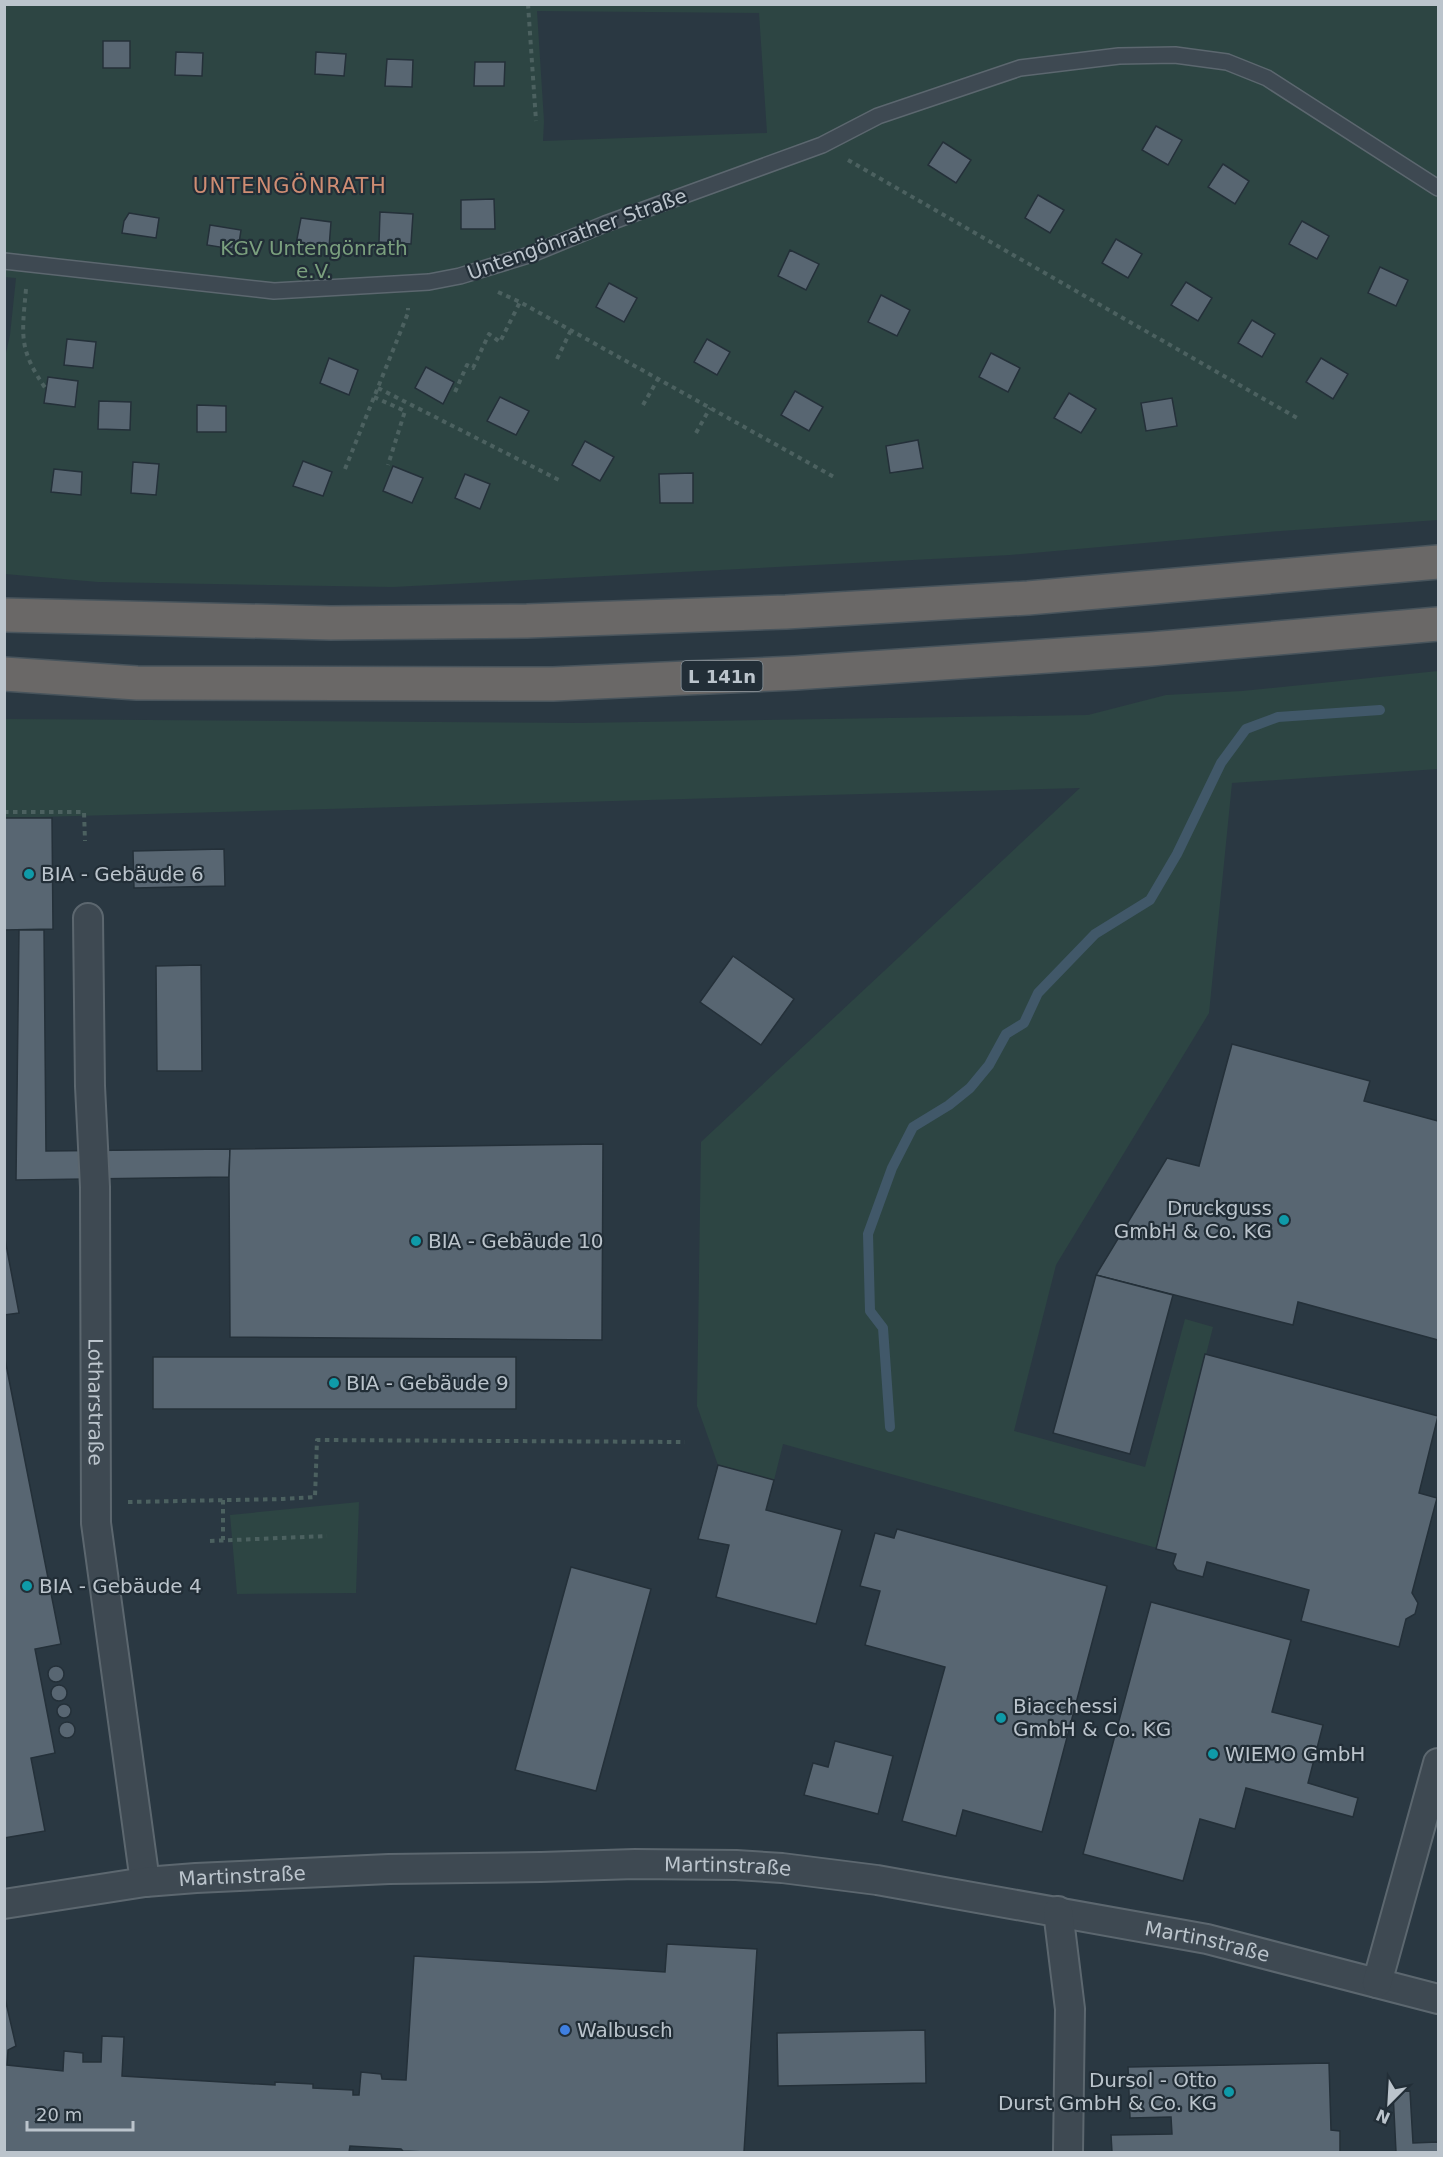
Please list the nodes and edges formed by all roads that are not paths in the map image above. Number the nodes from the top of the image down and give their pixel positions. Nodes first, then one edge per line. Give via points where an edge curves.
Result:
1 (1438, 188) edge
2 (4, 261) edge
3 (1438, 562) edge
4 (4, 615) edge
5 (1438, 624) edge
6 (4, 674) edge
7 (88, 918) dead end
8 (1438, 1763) edge
9 (145, 1882) junction
10 (4, 1904) edge
11 (1058, 1911) junction
12 (1377, 1983) junction
13 (1438, 1999) edge
14 (1068, 2152) edge

1 - 2 lane, Untengönrather Straße via 1267,78 1227,62 1175,55 1119,56 1020,68 878,116 822,144 532,254 460,276 405,285 274,291
3 - 4 highway via 1040,597 786,612 331,623
5 - 6 highway, L 141n via 807,672 553,684 137,683
7 - 9 street, Lotharstraße via 95,1188 96,1523
8 - 12 street
9 - 10 street, Martinstraße
9 - 11 street, Martinstraße via 389,1869 736,1865 877,1880
11 - 12 street, Martinstraße via 1207,1939
11 - 14 street via 1070,2009
12 - 13 street, Martinstraße

